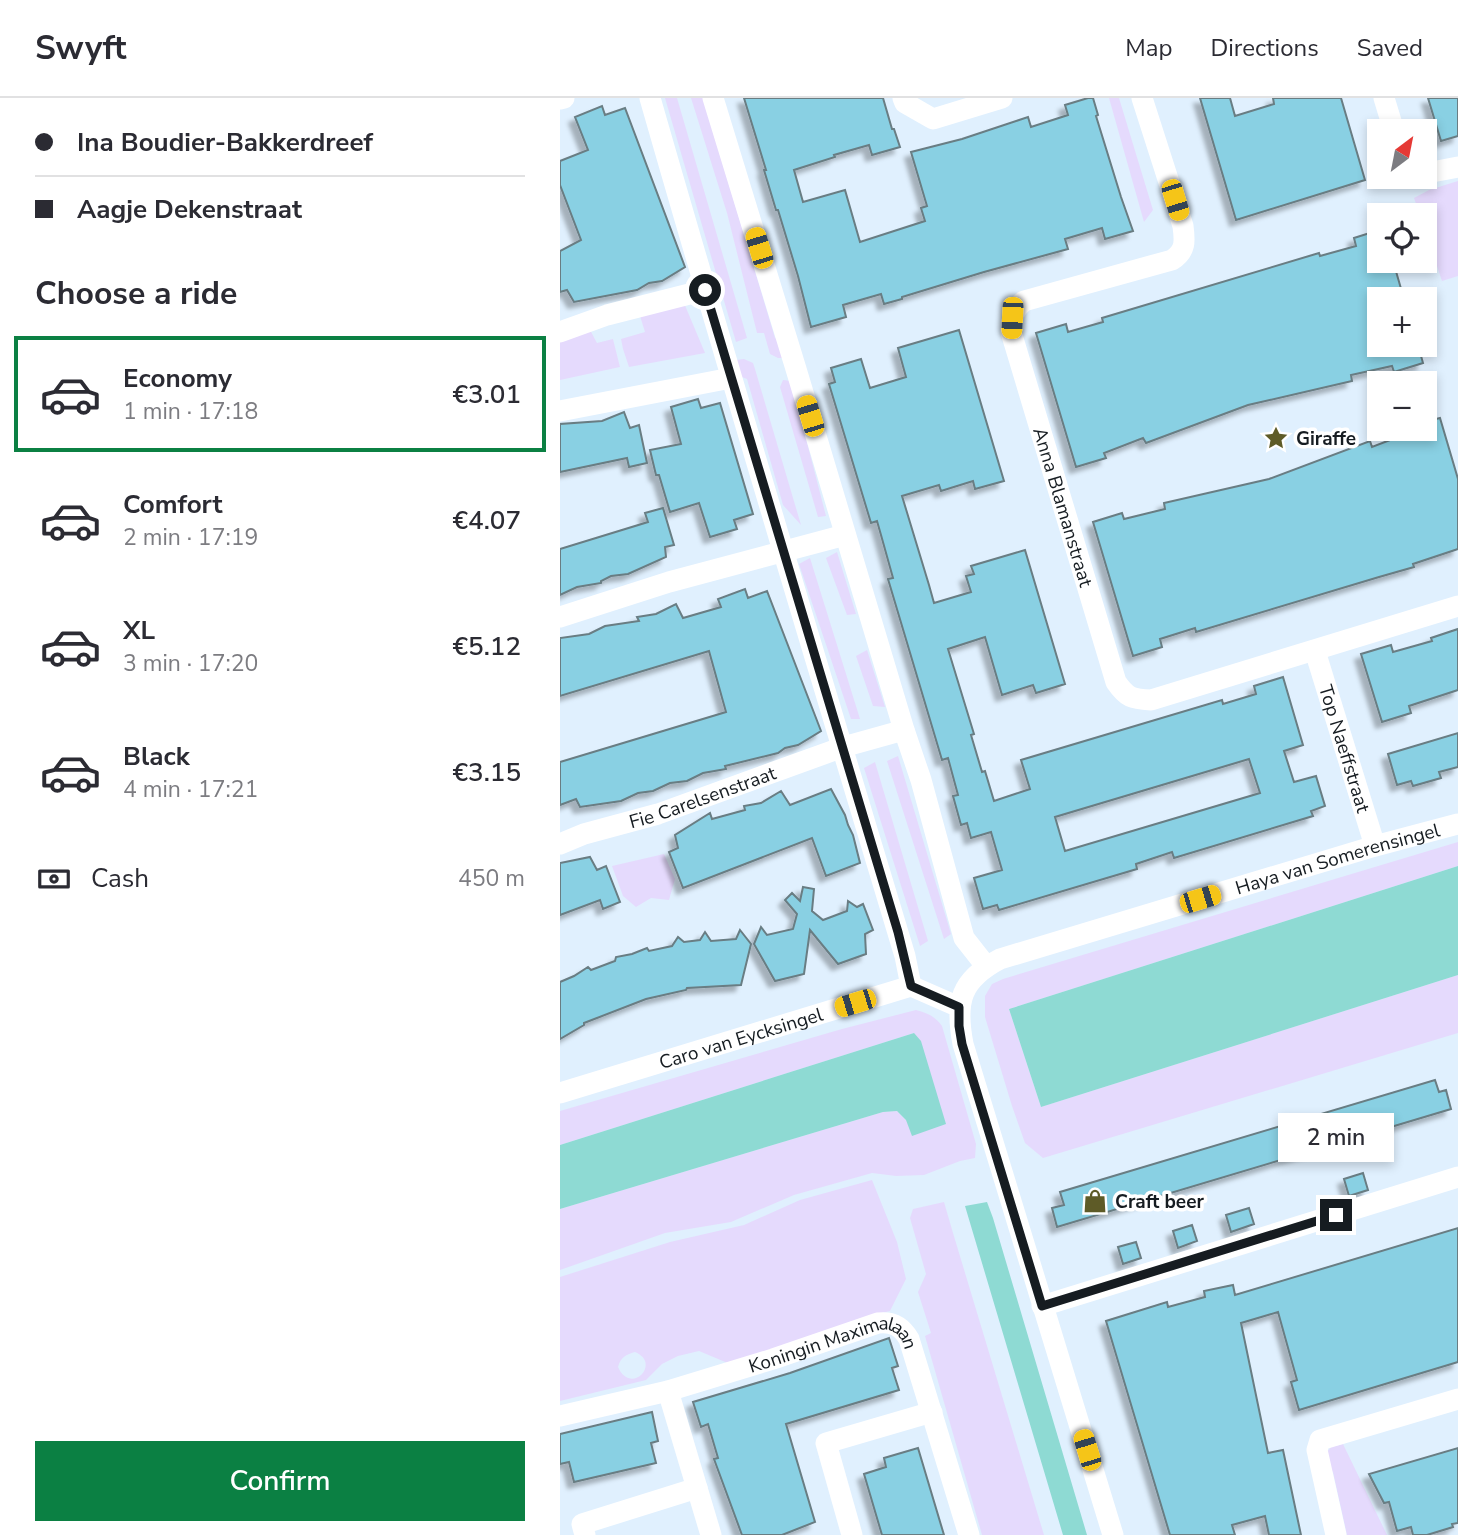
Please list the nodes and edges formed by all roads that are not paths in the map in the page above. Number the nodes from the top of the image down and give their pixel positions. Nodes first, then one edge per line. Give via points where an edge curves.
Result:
1 (650, 98) edge
2 (713, 98) edge
3 (903, 98) edge
4 (1002, 98) edge
5 (1142, 98) edge
6 (1384, 98) edge
7 (1390, 119) edge
8 (1458, 167) edge
9 (1437, 171) edge
10 (705, 290) junction
11 (560, 332) edge
12 (731, 378) junction
13 (560, 411) edge
14 (845, 535) junction
15 (782, 551) junction
16 (1458, 606) edge
17 (560, 617) edge
18 (1315, 651) junction
19 (904, 730) junction
20 (843, 747) junction
21 (1458, 824) edge
22 (560, 844) edge
23 (1375, 846) junction
24 (986, 966) junction
25 (911, 986) junction
26 (959, 1007) junction
27 (560, 1094) edge
28 (1458, 1177) edge
29 (1042, 1306) junction
30 (668, 1391) junction
31 (1458, 1399) edge
32 (932, 1412) junction
33 (560, 1416) edge
34 (697, 1488) junction
35 (585, 1535) edge
36 (711, 1535) edge
37 (852, 1535) edge
38 (969, 1535) edge
39 (1113, 1535) edge
40 (1336, 1535) edge

1 - 10 street
2 - 14 street
3 - 4 street via 933,119
5 - 18 street, Anna Blamanstraat via 1183,226 1184,249 1172,260 1024,301 1016,307 1011,332 1116,682 1123,693 1151,700
6 - 7 street
8 - 9 street
10 - 11 street
10 - 12 street
12 - 13 street
12 - 15 street
14 - 15 street
14 - 19 street
15 - 17 street
15 - 20 street
16 - 18 street, Anna Blamanstraat
18 - 23 street, Top Naeffstraat
19 - 20 street, Fie Carelsenstraat
19 - 24 street via 964,938
20 - 22 street, Fie Carelsenstraat
20 - 25 street
21 - 23 street, Haya van Somerensingel
23 - 24 street, Haya van Somerensingel
24 - 26 street, Haya van Somerensingel via 965,988
25 - 26 street
25 - 27 street, Caro van Eycksingel
26 - 29 street via 962,1044
28 - 29 street
29 - 39 street
30 - 32 street, Koningin Maximalaan via 878,1323 890,1323 905,1331 909,1339
30 - 33 street, Koningin Maximalaan
30 - 34 street
31 - 40 street via 1320,1440 1317,1450
32 - 37 street via 825,1443
32 - 38 street, Koningin Maximalaan
34 - 35 street via 582,1524
34 - 36 street

